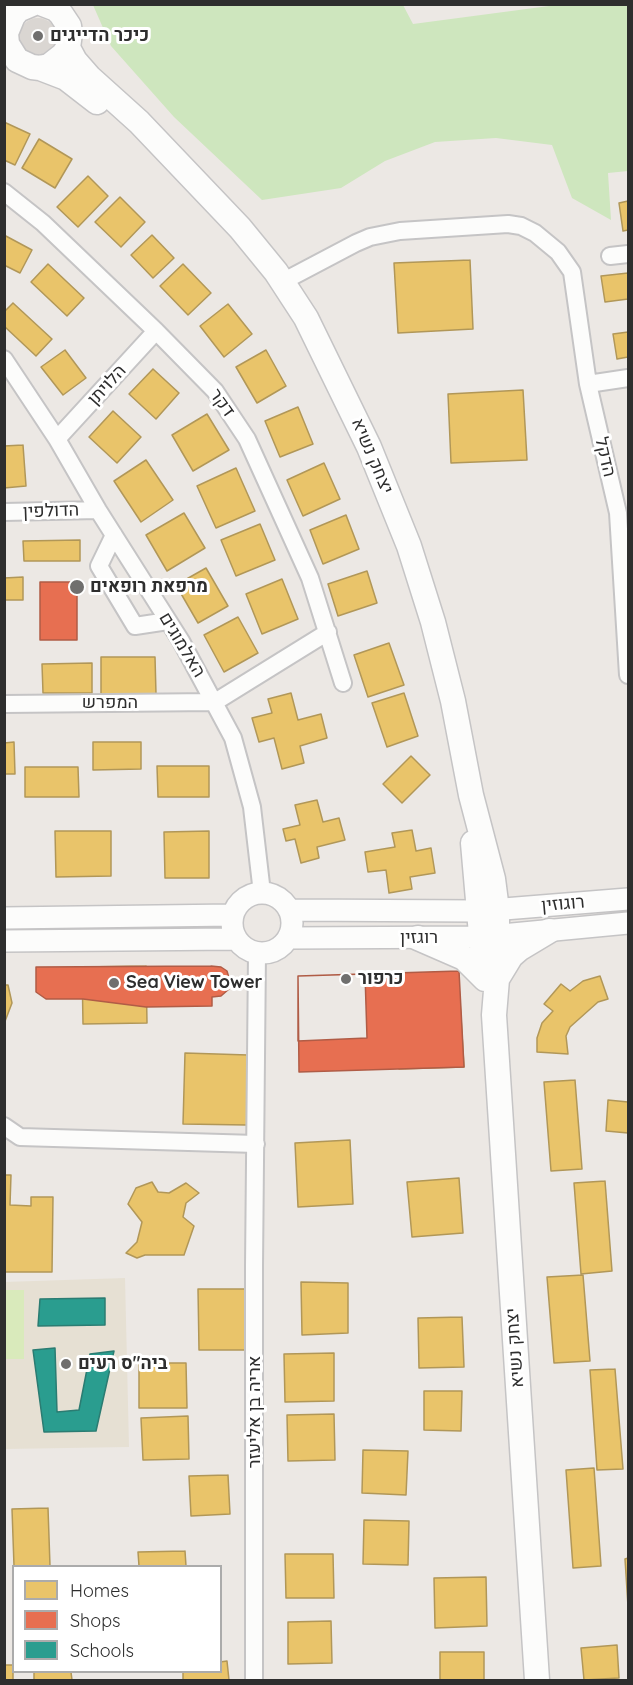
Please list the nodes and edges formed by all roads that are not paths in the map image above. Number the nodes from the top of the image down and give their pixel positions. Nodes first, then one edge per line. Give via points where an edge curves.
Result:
1 (51, 6) edge
2 (17, 13) edge
3 (68, 48) junction
4 (8, 53) edge
5 (40, 68) junction
6 (179, 163) junction
7 (4, 192) edge
8 (4, 205) edge
9 (43, 223) junction
10 (628, 254) edge
11 (610, 256) dead end
12 (282, 282) junction
13 (156, 331) junction
14 (4, 359) edge
15 (628, 378) edge
16 (588, 384) junction
17 (57, 439) junction
18 (98, 510) junction
19 (4, 512) edge
20 (623, 513) edge
21 (114, 535) junction
22 (168, 621) junction
23 (328, 632) junction
24 (627, 641) edge
25 (628, 675) edge
26 (343, 683) dead end
27 (215, 702) junction
28 (4, 704) edge
29 (262, 893) junction
30 (628, 899) edge
31 (289, 910) junction
32 (488, 911) junction
33 (233, 915) junction
34 (4, 918) edge
35 (628, 923) edge
36 (549, 931) junction
37 (489, 936) junction
38 (288, 938) junction
39 (418, 938) junction
40 (236, 939) junction
41 (4, 941) edge
42 (257, 953) junction
43 (491, 979) junction
44 (4, 1126) edge
45 (256, 1144) junction
46 (254, 1680) edge
47 (537, 1680) edge

1 - 3 main road via 69,26
2 - 4 main road via 6,33
3 - 5 main road via 57,62
3 - 6 main road, יצחק נשיא via 89,77
4 - 5 main road, יצחק נשיא via 24,64
5 - 6 main road, יצחק נשיא via 81,88
6 - 12 main road, יצחק נשיא via 240,228
7 - 9 street, דקר
8 - 9 street, דקר
9 - 13 street, דקר
10 - 11 street
12 - 16 street, הדקל via 347,247 386,233 521,226 536,232 573,272
12 - 32 main road, יצחק נשיא via 306,318 343,391 410,546 453,702 471,795 473,862
13 - 17 street, הלויתן
13 - 23 street, דקר via 215,391 247,439 310,578
14 - 17 street, האלמוגים
15 - 16 street
16 - 20 street, הדקל
17 - 18 street, האלמוגים
18 - 19 street, הדולפין
18 - 21 street, האלמוגים
20 - 24 street, הדקל
21 - 22 street, האלמוגים
21 - 22 street via 99,566 135,626
22 - 27 street, האלמוגים
23 - 26 street, דקר
23 - 27 street
24 - 25 street, הדקל
27 - 28 street, המפרש
27 - 29 street, האלמוגים via 233,738 252,807
29 - 31 street via 278,898
29 - 33 street via 244,899
30 - 32 street, רוגוזין
31 - 32 street, רוגזין
31 - 38 street via 292,929
32 - 37 main road, יצחק נשיא
33 - 34 street
33 - 40 street
35 - 36 street, רוגוזין
36 - 37 street, רוגזין
36 - 43 main road via 519,949
37 - 39 street, רוגזין
37 - 43 main road, יצחק נשיא
38 - 39 street, רוגזין
38 - 42 street via 275,950
39 - 43 main road via 464,958
40 - 41 street
40 - 42 street
42 - 45 street, אריה בן אליעזר
43 - 47 main road, יצחק נשיא
44 - 45 street via 20,1137
45 - 46 street, אריה בן אליעזר

